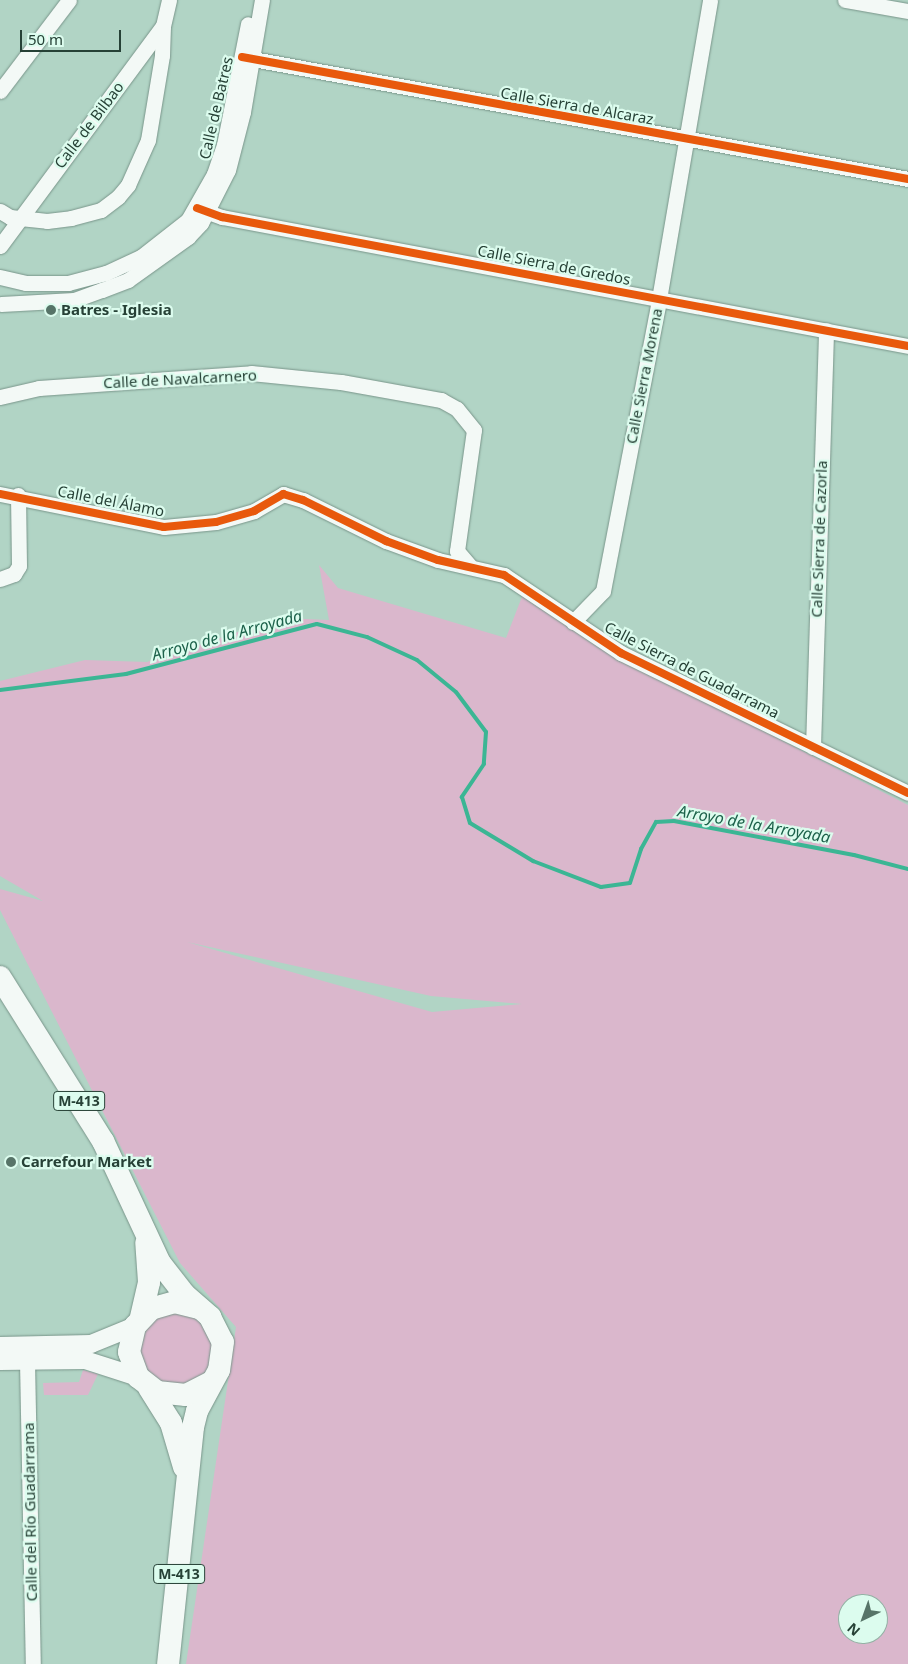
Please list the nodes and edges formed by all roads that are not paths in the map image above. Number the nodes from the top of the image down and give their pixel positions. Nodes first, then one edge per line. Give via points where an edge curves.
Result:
1 (69, 0) edge
2 (169, 0) edge
3 (251, 0) edge
4 (262, 0) edge
5 (710, 0) edge
6 (845, 0) edge
7 (908, 11) edge
8 (163, 26) junction
9 (247, 58) junction
10 (0, 91) edge
11 (686, 140) junction
12 (908, 179) edge
13 (202, 210) junction
14 (0, 211) edge
15 (20, 218) junction
16 (0, 246) edge
17 (0, 278) edge
18 (659, 299) junction
19 (0, 305) edge
20 (826, 330) junction
21 (908, 346) edge
22 (0, 397) edge
23 (0, 494) edge
24 (18, 495) junction
25 (457, 542) junction
26 (438, 560) junction
27 (471, 567) junction
28 (0, 579) edge
29 (574, 622) junction
30 (812, 747) junction
31 (908, 792) edge
32 (0, 977) edge
33 (145, 1232) junction
34 (199, 1308) junction
35 (138, 1321) junction
36 (0, 1346) edge
37 (0, 1361) edge
38 (27, 1361) junction
39 (143, 1382) junction
40 (210, 1382) junction
41 (187, 1483) junction
42 (33, 1664) edge
43 (168, 1664) edge

1 - 10 street
2 - 8 street, Calle de Bilbao
3 - 9 street, Calle de Batres
4 - 9 street, Calle de Batres
5 - 11 street, Calle Sierra Morena
6 - 7 street
8 - 15 street, Calle de Bilbao
8 - 15 street via 162,55 148,140 128,185 101,210 55,220
9 - 11 street, Calle Sierra de Alcaraz
9 - 13 street, Calle de Batres via 224,145
11 - 12 street, Calle Sierra de Alcaraz
11 - 18 street, Calle Sierra Morena
13 - 17 street, Calle de Batres via 147,252 106,273 68,283 26,283
13 - 18 street, Calle Sierra de Gredos via 231,219
13 - 19 street, Calle de Batres via 188,237 128,280 74,300
14 - 15 street
15 - 16 street, Calle de Bilbao
17 - 19 street via 4,288
18 - 20 street, Calle Sierra de Gredos
18 - 29 street, Calle Sierra Morena via 603,592
20 - 21 street, Calle Sierra de Gredos
20 - 30 street, Calle Sierra de Cazorla
22 - 25 street, Calle de Navalcarnero via 39,388 251,373 341,382 441,400 458,410 474,430
23 - 24 street, Calle del Álamo
24 - 26 street, Calle del Álamo via 164,527 216,522 254,511 283,494 303,500 386,541
24 - 28 street via 19,566 14,574
25 - 26 street via 450,554
25 - 27 street via 461,559
26 - 27 street, Calle Sierra de Guadarrama
27 - 29 street, Calle Sierra de Guadarrama via 504,576 524,586
29 - 30 street, Calle Sierra de Guadarrama via 622,653
30 - 31 street, Calle Sierra de Guadarrama
32 - 33 main road, M-413 via 103,1141
33 - 34 main road, M-413 via 160,1263
33 - 35 main road, M-413 via 149,1282
34 - 35 main road via 175,1302 151,1309
34 - 40 main road, M-413 via 218,1328 223,1342 221,1363
35 - 36 street via 92,1344
35 - 39 main road, M-413 via 129,1352
37 - 38 street
38 - 39 street via 85,1360
38 - 42 street, Calle del Río Guadarrama
39 - 40 main road via 166,1395 186,1396
39 - 41 main road, M-413 via 171,1423
40 - 41 main road, M-413 via 193,1427
41 - 43 main road, M-413

